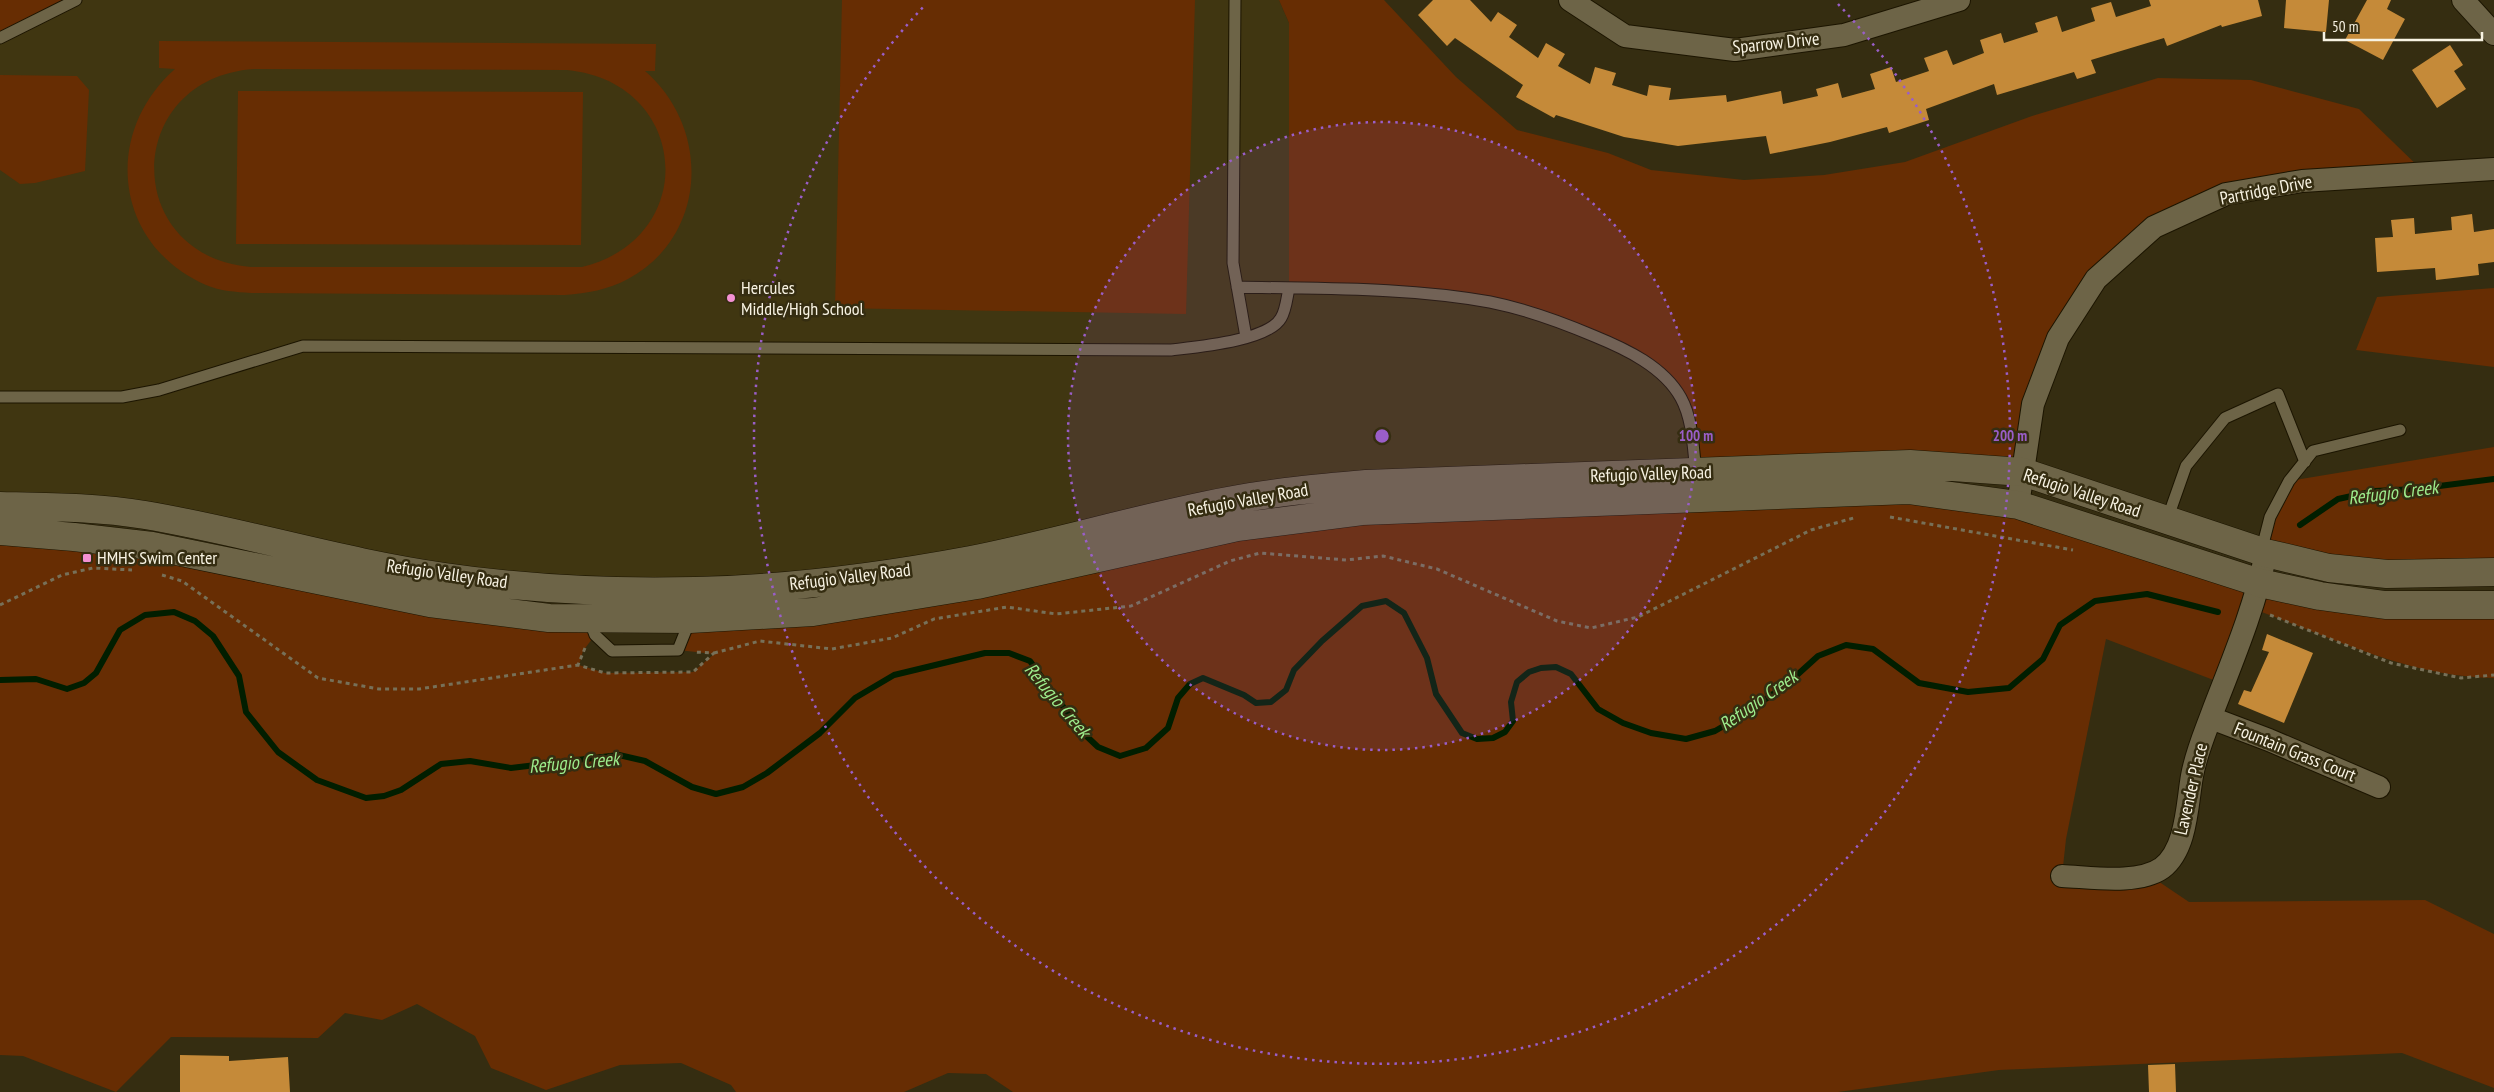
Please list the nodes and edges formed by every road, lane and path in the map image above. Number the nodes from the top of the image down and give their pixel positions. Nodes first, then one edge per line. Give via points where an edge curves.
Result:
1 (76, 0) edge
2 (1235, 0) edge
3 (1570, 0) edge
4 (1959, 0) edge
5 (2463, 0) edge
6 (2494, 34) edge
7 (0, 38) edge
8 (2494, 169) edge
9 (1237, 287) junction
10 (1289, 288) junction
11 (1246, 337) junction
12 (0, 397) edge
13 (2400, 430) dead end
14 (2305, 462) junction
15 (1696, 472) junction
16 (2023, 472) junction
17 (2018, 505) junction
18 (0, 506) edge
19 (1864, 516) dead end
20 (1888, 516) dead end
21 (2167, 520) junction
22 (0, 531) edge
23 (2077, 551) dead end
24 (2264, 552) junction
25 (140, 570) dead end
26 (2494, 572) edge
27 (157, 573) dead end
28 (2256, 595) junction
29 (590, 604) junction
30 (2494, 604) edge
31 (0, 605) edge
32 (714, 653) dead end
33 (578, 665) dead end
34 (2494, 676) edge
35 (2211, 718) junction
36 (2379, 787) dead end
37 (2062, 876) dead end

1 - 7 lane
2 - 9 lane via 1233,263
3 - 4 street, Sparrow Drive via 1625,36 1735,50 1844,35
5 - 6 street
8 - 16 street, Partridge Drive via 2283,184 2226,194 2154,227 2096,279 2058,338 2033,404
9 - 10 lane
9 - 11 lane
10 - 11 lane via 1282,318 1265,332
10 - 15 lane via 1432,293 1492,302 1536,314 1618,346 1668,380 1682,399 1691,429
11 - 12 lane via 1172,350 303,346 159,390 122,396
13 - 14 lane via 2314,451
14 - 21 lane via 2278,394 2224,418 2186,466
14 - 24 lane via 2289,482 2270,517
15 - 16 street, Refugio Valley Road via 1910,464
15 - 29 street, Refugio Valley Road via 1366,484 1296,490 1226,501 973,559 889,574
16 - 17 street, Partridge Drive
16 - 21 street, Refugio Valley Road
17 - 28 street, Refugio Valley Road
17 - 29 street, Refugio Valley Road via 1908,490 1362,511 1237,527 977,584 813,612 690,619
18 - 29 street, Refugio Valley Road via 82,508 143,515 323,554
19 - 32 path via 1811,530 1638,617 1591,628 1557,621 1437,569 1383,556 1346,560 1260,553 1230,561 1131,606 1056,614 1007,607 934,619 892,638 832,649 760,641
20 - 23 path
21 - 24 street, Refugio Valley Road
22 - 29 street, Refugio Valley Road via 152,546 430,603 549,618
24 - 26 street, Refugio Valley Road via 2329,568 2387,574
24 - 28 street, Lavender Place
25 - 31 path via 93,568 62,575
27 - 33 path via 182,581 318,678 379,688 419,689
28 - 30 street, Refugio Valley Road via 2320,596 2385,605
28 - 34 path via 2391,662 2461,678
28 - 35 street, Lavender Place
35 - 36 street, Fountain Grass Court
35 - 37 street, Lavender Place via 2200,742 2181,835 2166,864 2138,878

